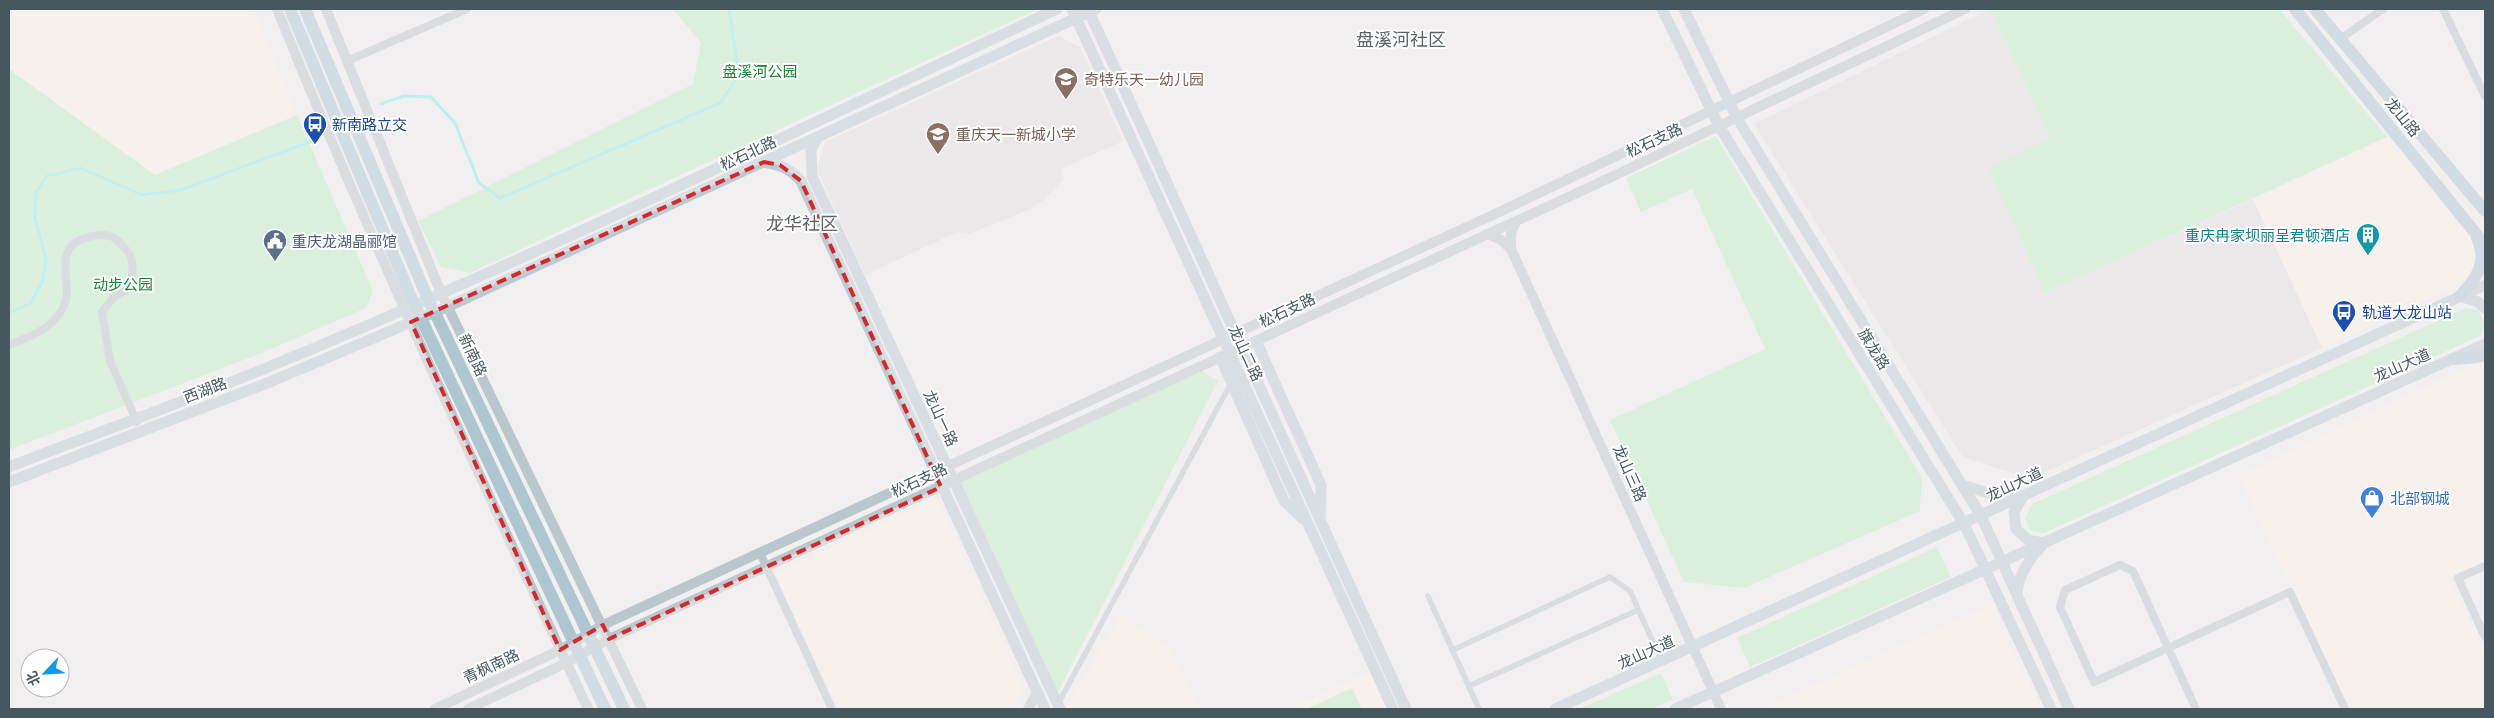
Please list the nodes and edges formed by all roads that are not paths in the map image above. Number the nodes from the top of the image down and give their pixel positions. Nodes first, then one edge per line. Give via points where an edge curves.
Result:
1 (277, 9) edge
2 (290, 9) edge
3 (305, 9) edge
4 (326, 9) edge
5 (468, 9) edge
6 (1057, 9) edge
7 (1662, 9) edge
8 (1684, 9) edge
9 (1924, 9) edge
10 (1965, 9) edge
11 (2295, 9) edge
12 (2315, 9) edge
13 (2383, 9) edge
14 (2443, 9) edge
15 (1091, 10) edge
16 (1074, 13) edge
17 (2340, 39) junction
18 (346, 61) junction
19 (2485, 96) edge
20 (1728, 102) junction
21 (1711, 110) junction
22 (1737, 118) junction
23 (1719, 126) junction
24 (817, 137) junction
25 (764, 162) junction
26 (2485, 211) edge
27 (1516, 221) junction
28 (2474, 231) junction
29 (1487, 234) junction
30 (2485, 245) edge
31 (1511, 249) junction
32 (2485, 285) edge
33 (441, 293) junction
34 (2460, 296) junction
35 (447, 307) junction
36 (2485, 308) edge
37 (405, 309) junction
38 (411, 322) junction
39 (1229, 337) junction
40 (1256, 340) junction
41 (9, 344) edge
42 (2485, 347) edge
43 (1230, 352) junction
44 (2453, 359) joint
45 (1232, 383) junction
46 (136, 418) junction
47 (141, 431) junction
48 (9, 467) edge
49 (947, 468) junction
50 (934, 473) junction
51 (953, 481) junction
52 (9, 482) edge
53 (1962, 485) junction
54 (941, 487) junction
55 (2024, 495) junction
56 (1981, 516) junction
57 (1314, 524) junction
58 (1964, 524) junction
59 (2044, 543) junction
60 (760, 553) junction
61 (2002, 562) junction
62 (2485, 566) edge
63 (766, 567) junction
64 (1986, 569) junction
65 (2017, 595) junction
66 (1428, 596) dead end
67 (1638, 610) junction
68 (603, 625) junction
69 (2485, 637) edge
70 (609, 639) junction
71 (1693, 648) junction
72 (2168, 648) junction
73 (560, 650) junction
74 (1453, 650) junction
75 (1662, 662) junction
76 (566, 664) junction
77 (1469, 686) junction
78 (1037, 693) junction
79 (1713, 693) junction
80 (1059, 706) edge
81 (435, 709) edge
82 (468, 709) edge
83 (588, 709) edge
84 (605, 709) edge
85 (624, 709) edge
86 (642, 709) edge
87 (832, 709) edge
88 (1028, 709) edge
89 (1045, 709) edge
90 (1393, 709) edge
91 (1406, 709) edge
92 (1480, 709) edge
93 (1555, 709) edge
94 (1675, 709) edge
95 (1720, 709) edge
96 (2050, 709) edge
97 (2069, 709) edge
98 (2196, 709) edge
99 (2345, 709) edge

1 - 37 street
2 - 84 main road, 新南路, bridge via 411,296
3 - 85 main road, 新南路, bridge via 425,292
4 - 18 street, 新南路
5 - 18 street
6 - 33 main road, 松石北路
7 - 21 main road, 旗龙路
8 - 20 main road
9 - 20 street, 松石支路
10 - 22 street, 松石支路
11 - 28 main road, 龙山路
12 - 17 main road, 龙山路
13 - 17 street
14 - 19 street
15 - 16 main road, 松石北路
15 - 39 main road, 龙山二路
16 - 24 main road, 松石北路
16 - 39 main road, 龙山二路
17 - 26 main road, 龙山路
18 - 33 street, 新南路
20 - 21 street, 松石支路
20 - 22 main road
21 - 23 main road, 旗龙路
21 - 39 street, 松石支路
22 - 23 street, 松石支路
22 - 53 main road
23 - 27 street, 松石支路
23 - 58 main road, 旗龙路
24 - 25 main road, 松石北路
24 - 49 main road, 龙山一路 via 811,152 812,176
25 - 35 main road, 松石北路
25 - 50 main road, 龙山一路 via 780,164 801,181
27 - 29 street, 松石支路
27 - 31 street via 1511,234
28 - 30 main road, 龙山路
28 - 34 main road via 2481,247 2482,264 2479,273
29 - 31 street via 1500,239
29 - 40 street, 松石支路
31 - 71 street, 龙山三路
32 - 34 main road, 龙山大道
33 - 35 street, 新南路
33 - 37 main road, 松石北路
34 - 36 main road
34 - 55 main road, 龙山大道
35 - 38 main road, 松石北路
35 - 68 street, 新南路
37 - 38 street
37 - 46 main road, 西湖路 via 264,369
38 - 47 main road, 西湖路 via 270,382
38 - 73 street
39 - 43 main road, 龙山二路
39 - 49 street, 松石支路
40 - 43 street, 松石支路
40 - 57 main road via 1321,485
41 - 46 street via 52,324 63,309 68,285 64,260 71,248 84,237 105,234 118,241 130,256 133,272 128,289 113,298 102,312 110,361
42 - 44 main road via 2477,357
43 - 45 main road
43 - 51 street, 松石支路
43 - 57 main road, 龙山二路
44 - 59 main road, 龙山大道
45 - 57 main road via 1284,500
45 - 80 street
46 - 47 street
46 - 48 main road, 西湖路
47 - 52 main road, 西湖路
49 - 50 street, 松石支路
49 - 51 main road, 龙山一路
50 - 54 main road, 龙山一路
50 - 60 street, 松石支路
51 - 54 street, 松石支路
51 - 80 main road, 龙山一路
53 - 55 main road via 1992,494
53 - 56 main road
54 - 63 street, 松石支路
54 - 78 main road, 龙山一路
55 - 56 main road, 龙山大道
55 - 59 main road via 2014,512 2016,529 2028,540
56 - 58 main road, 龙山大道
56 - 61 main road
57 - 90 main road, 龙山二路
57 - 91 main road, 龙山二路
58 - 64 main road, 旗龙路
58 - 71 main road, 龙山大道
59 - 61 main road, 龙山大道
59 - 65 main road via 2018,579
60 - 63 street
60 - 68 street, 松石支路
61 - 64 main road, 龙山大道
61 - 65 main road
62 - 69 street via 2458,578
63 - 70 street, 松石支路
63 - 87 street
64 - 79 main road, 龙山大道
64 - 96 main road, 旗龙路
65 - 97 main road
66 - 74 street
67 - 74 street via 1630,591 1610,577
67 - 75 street
67 - 77 street
68 - 70 street, 新南路
68 - 73 street, 松石支路
70 - 76 street, 松石支路
70 - 86 street, 新南路
71 - 75 main road, 龙山大道
71 - 79 street, 龙山三路
72 - 72 street via 2094,682 2060,607 2065,590 2120,565 2133,571
72 - 98 street
72 - 99 street via 2290,592
73 - 76 street
73 - 81 street, 青枫南路
74 - 77 street
75 - 93 main road, 龙山大道
76 - 82 street, 青枫南路
76 - 83 street
77 - 92 street
78 - 88 street
78 - 89 main road, 龙山一路
79 - 94 main road, 龙山大道
79 - 95 street, 龙山三路

